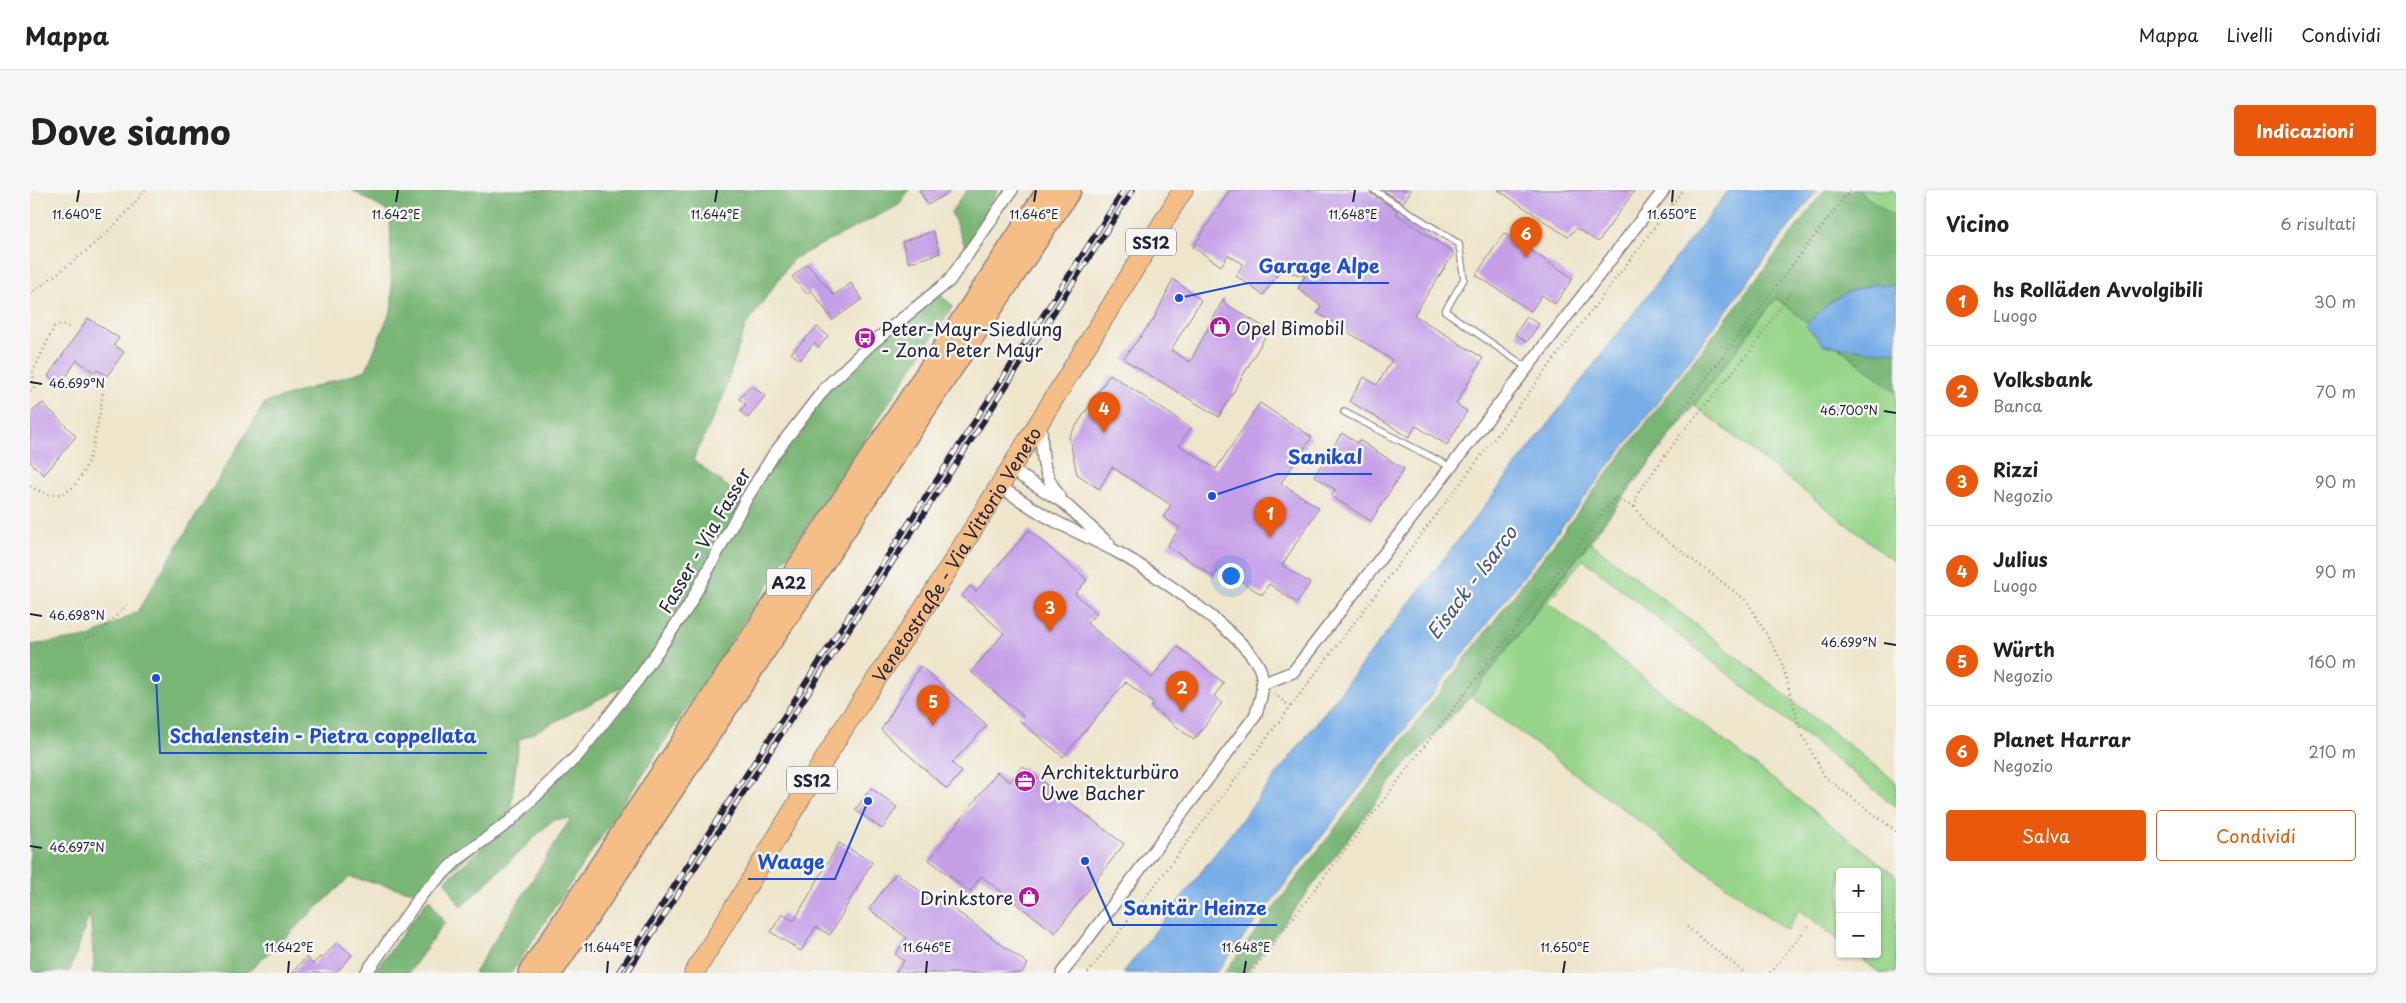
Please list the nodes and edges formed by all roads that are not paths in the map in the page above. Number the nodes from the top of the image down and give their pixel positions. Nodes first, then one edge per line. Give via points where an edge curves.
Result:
1 (1012, 190) edge
2 (1048, 190) edge
3 (1070, 190) edge
4 (1183, 190) edge
5 (1374, 190) edge
6 (1664, 190) edge
7 (1526, 367) junction
8 (1344, 412) dead end
9 (1041, 418) junction
10 (1450, 467) junction
11 (1010, 469) junction
12 (999, 486) junction
13 (1064, 503) junction
14 (1120, 553) junction
15 (1262, 684) junction
16 (366, 973) edge
17 (529, 973) edge
18 (551, 973) edge
19 (694, 973) edge
20 (1062, 973) edge

1 - 16 street, Fasser - Via Fasser via 949,280 871,344 826,387 779,446 745,501 688,607 639,678 578,755 509,822 458,859 422,894
2 - 17 highway, A22
3 - 18 highway, A22
4 - 9 main road, Venetostraße - Via Vittorio Veneto / SS12
5 - 7 lane via 1459,244 1464,279 1445,311
6 - 7 street
7 - 10 street
8 - 10 lane
9 - 11 main road, Venetostraße - Via Vittorio Veneto / SS12
9 - 13 street via 1042,464 1049,482
10 - 15 street via 1293,672
11 - 12 main road, Venetostraße - Via Vittorio Veneto / SS12
11 - 13 street
12 - 14 street via 1050,518
12 - 19 main road, Venetostraße - Via Vittorio Veneto / SS12
13 - 14 street
14 - 15 street via 1241,642 1255,660
15 - 20 street via 1261,701 1254,716

